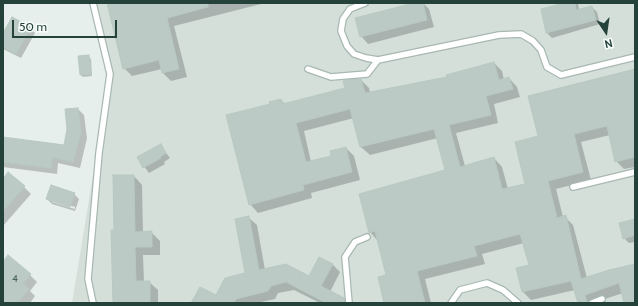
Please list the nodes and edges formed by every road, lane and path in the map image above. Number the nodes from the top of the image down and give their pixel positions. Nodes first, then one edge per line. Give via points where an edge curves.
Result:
1 (93, 3) edge
2 (365, 3) edge
3 (635, 57) edge
4 (378, 60) junction
5 (308, 69) dead end
6 (635, 172) edge
7 (573, 187) dead end
8 (367, 237) dead end
9 (602, 299) dead end
10 (93, 303) edge
11 (349, 303) edge
12 (451, 303) edge
13 (518, 303) edge
14 (592, 303) edge

1 - 10 lane via 110,74 99,153 88,279
2 - 4 lane via 350,8 343,19 341,31 347,46 354,54
3 - 4 lane via 561,75 547,67 541,50 533,41 521,34 499,35
4 - 5 lane via 367,74 331,77
6 - 7 lane
8 - 11 lane via 355,242 345,257
9 - 14 lane
12 - 13 lane via 460,290 487,283 503,290

